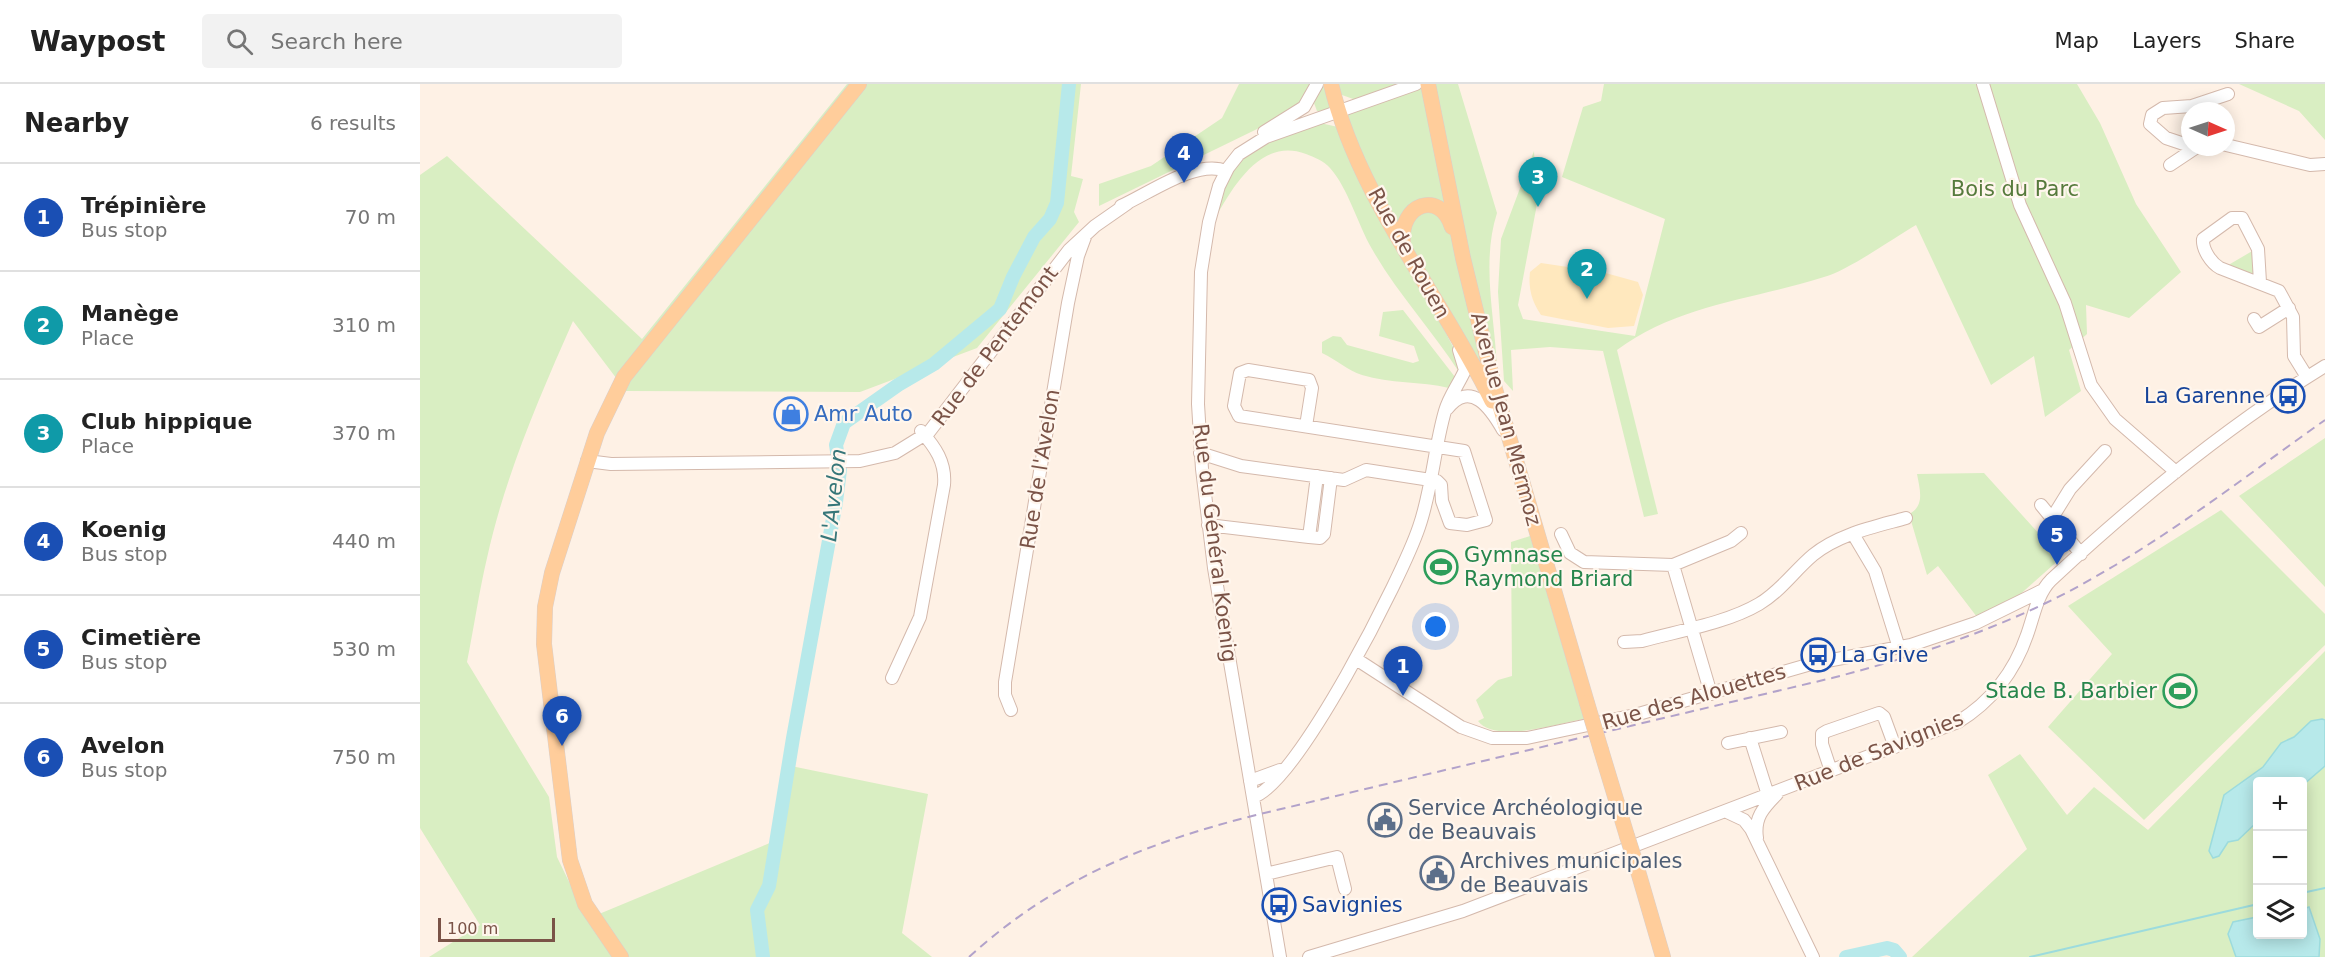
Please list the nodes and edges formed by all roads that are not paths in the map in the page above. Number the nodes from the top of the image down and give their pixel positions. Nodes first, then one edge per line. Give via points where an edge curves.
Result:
1 (859, 84) edge
2 (1331, 84) edge
3 (1416, 84) edge
4 (1428, 84) edge
5 (1983, 84) edge
6 (1314, 90) edge
7 (2228, 94) dead end
8 (2204, 102) edge
9 (2181, 107) edge
10 (1339, 112) junction
11 (1322, 118) junction
12 (2181, 143) edge
13 (2235, 147) edge
14 (1239, 154) junction
15 (2184, 156) edge
16 (2325, 164) edge
17 (2170, 165) dead end
18 (1223, 176) junction
19 (1128, 203) junction
20 (1090, 230) junction
21 (1403, 244) junction
22 (1463, 258) junction
23 (1058, 260) junction
24 (1074, 274) junction
25 (2260, 282) junction
26 (1068, 303) junction
27 (2289, 308) junction
28 (2254, 319) dead end
29 (1449, 324) junction
30 (2325, 366) edge
31 (2307, 377) junction
32 (1461, 378) junction
33 (1475, 398) junction
34 (1444, 415) junction
35 (1306, 426) junction
36 (922, 433) junction
37 (1506, 435) junction
38 (1437, 445) junction
39 (1512, 451) junction
40 (2105, 451) dead end
41 (1200, 453) junction
42 (587, 461) junction
43 (2176, 472) junction
44 (1317, 476) junction
45 (1331, 478) junction
46 (1430, 480) junction
47 (2041, 505) dead end
48 (1906, 518) dead end
49 (2052, 518) junction
50 (1208, 525) junction
51 (1561, 534) dead end
52 (1741, 534) dead end
53 (1853, 534) junction
54 (1309, 537) junction
55 (2081, 554) junction
56 (1673, 565) junction
57 (2042, 591) junction
58 (1691, 627) junction
59 (1624, 642) dead end
60 (1899, 648) junction
61 (1356, 659) junction
62 (892, 678) dead end
63 (1711, 694) junction
64 (1011, 710) dead end
65 (1780, 732) dead end
66 (1750, 738) junction
67 (1728, 743) dead end
68 (1895, 747) junction
69 (1285, 766) junction
70 (1832, 771) junction
71 (1250, 781) junction
72 (1782, 790) junction
73 (1768, 795) junction
74 (1253, 797) junction
75 (1727, 812) junction
76 (1760, 848) junction
77 (1266, 874) junction
78 (1345, 890) dead end
79 (621, 957) edge
80 (1280, 957) edge
81 (1309, 957) edge
82 (1663, 957) edge
83 (1814, 957) edge

1 - 42 main road via 644,350 611,399
2 - 10 main road, Rue de Rouen
3 - 10 street
4 - 22 main road, Avenue Jean Mermoz
5 - 43 street via 2023,213 2066,303 2095,392 2115,419
6 - 11 street via 1313,110
6 - 14 street via 1300,110 1253,139
7 - 8 street
9 - 12 street via 2163,108 2152,115 2150,124 2159,134
10 - 11 street
10 - 21 main road, Rue de Rouen via 1359,163
11 - 14 street via 1261,139
13 - 16 street via 2310,165
14 - 18 street
15 - 17 street
18 - 19 street, Rue de Pentemont via 1187,175
18 - 41 street, Rue du Général Koenig via 1209,222 1201,272
19 - 20 street, Rue de Pentemont
19 - 23 street, Rue de Pentemont via 1085,225
20 - 23 street, Rue de Pentemont
20 - 24 street, Rue de l'Avelon via 1080,248
21 - 22 main road via 1407,216 1418,207 1432,206 1448,218
21 - 29 main road, Rue de Rouen
22 - 39 main road, Avenue Jean Mermoz
23 - 24 street via 1070,265
23 - 26 street via 1067,279
23 - 36 street, Rue de Pentemont
24 - 26 street, Rue de l'Avelon
25 - 25 street via 2257,246 2242,218 2232,218 2203,238 2203,246 2216,266
25 - 27 street via 2279,291
26 - 64 street, Rue de l'Avelon via 1005,682
27 - 28 street via 2259,327
27 - 31 street via 2293,353
29 - 32 street via 1465,366
29 - 37 main road, Rue de Rouen
30 - 31 street, Rue de Savignies
31 - 43 street, Rue de Savignies
32 - 33 street
32 - 34 street
33 - 34 street via 1458,400
33 - 37 street via 1491,409
34 - 38 street
35 - 35 street via 1312,388 1309,380 1248,370 1240,373 1234,406 1237,415
35 - 38 street
36 - 42 street, Rue de Pentemont via 878,454 846,460 612,464
36 - 62 street via 942,462 944,484 920,617
37 - 39 main road, Rue de Rouen
38 - 46 street
38 - 46 street via 1466,453 1486,520 1451,524 1442,501 1441,484
39 - 82 main road, Avenue Jean Mermoz, bridge
40 - 49 street via 2070,489
41 - 44 street via 1241,466
41 - 50 street, Rue du Général Koenig
42 - 79 main road via 550,579 544,644 571,866 585,904
43 - 55 street, Rue de Savignies
44 - 45 street
44 - 54 street
45 - 46 street via 1348,480 1366,470
45 - 54 street via 1324,534 1320,538
46 - 61 street via 1413,544
47 - 49 street
48 - 53 street
49 - 55 street
50 - 54 street
50 - 71 street, Rue du Général Koenig
51 - 56 street via 1570,553 1584,562
52 - 56 street
53 - 58 street via 1819,550 1760,604
53 - 60 street via 1875,571
55 - 57 street, Rue de Savignies
56 - 58 street
57 - 60 street, Rue des Alouettes via 1967,626
57 - 68 street, Rue de Savignies via 2017,659 1994,694 1959,722
58 - 59 street via 1639,642
58 - 63 street
60 - 63 street, Rue des Alouettes via 1811,664
61 - 63 street, Rue des Alouettes via 1454,723 1478,734 1500,738 1527,738 1573,729
61 - 69 street via 1326,711
65 - 66 street
66 - 67 street
66 - 73 street
68 - 70 street, Rue de Savignies
68 - 70 street via 1879,713 1827,730 1821,740
69 - 71 street
69 - 74 street via 1264,791
70 - 72 street, Rue de Savignies
71 - 74 street, Rue du Général Koenig
72 - 73 street, Rue de Savignies
72 - 76 street via 1758,818 1756,834
73 - 75 street, Rue de Savignies
74 - 77 street, Rue du Général Koenig
75 - 76 street via 1748,824
75 - 81 street, Rue de Savignies via 1456,914
76 - 83 street
77 - 78 street via 1337,857
77 - 80 street, Rue du Général Koenig

